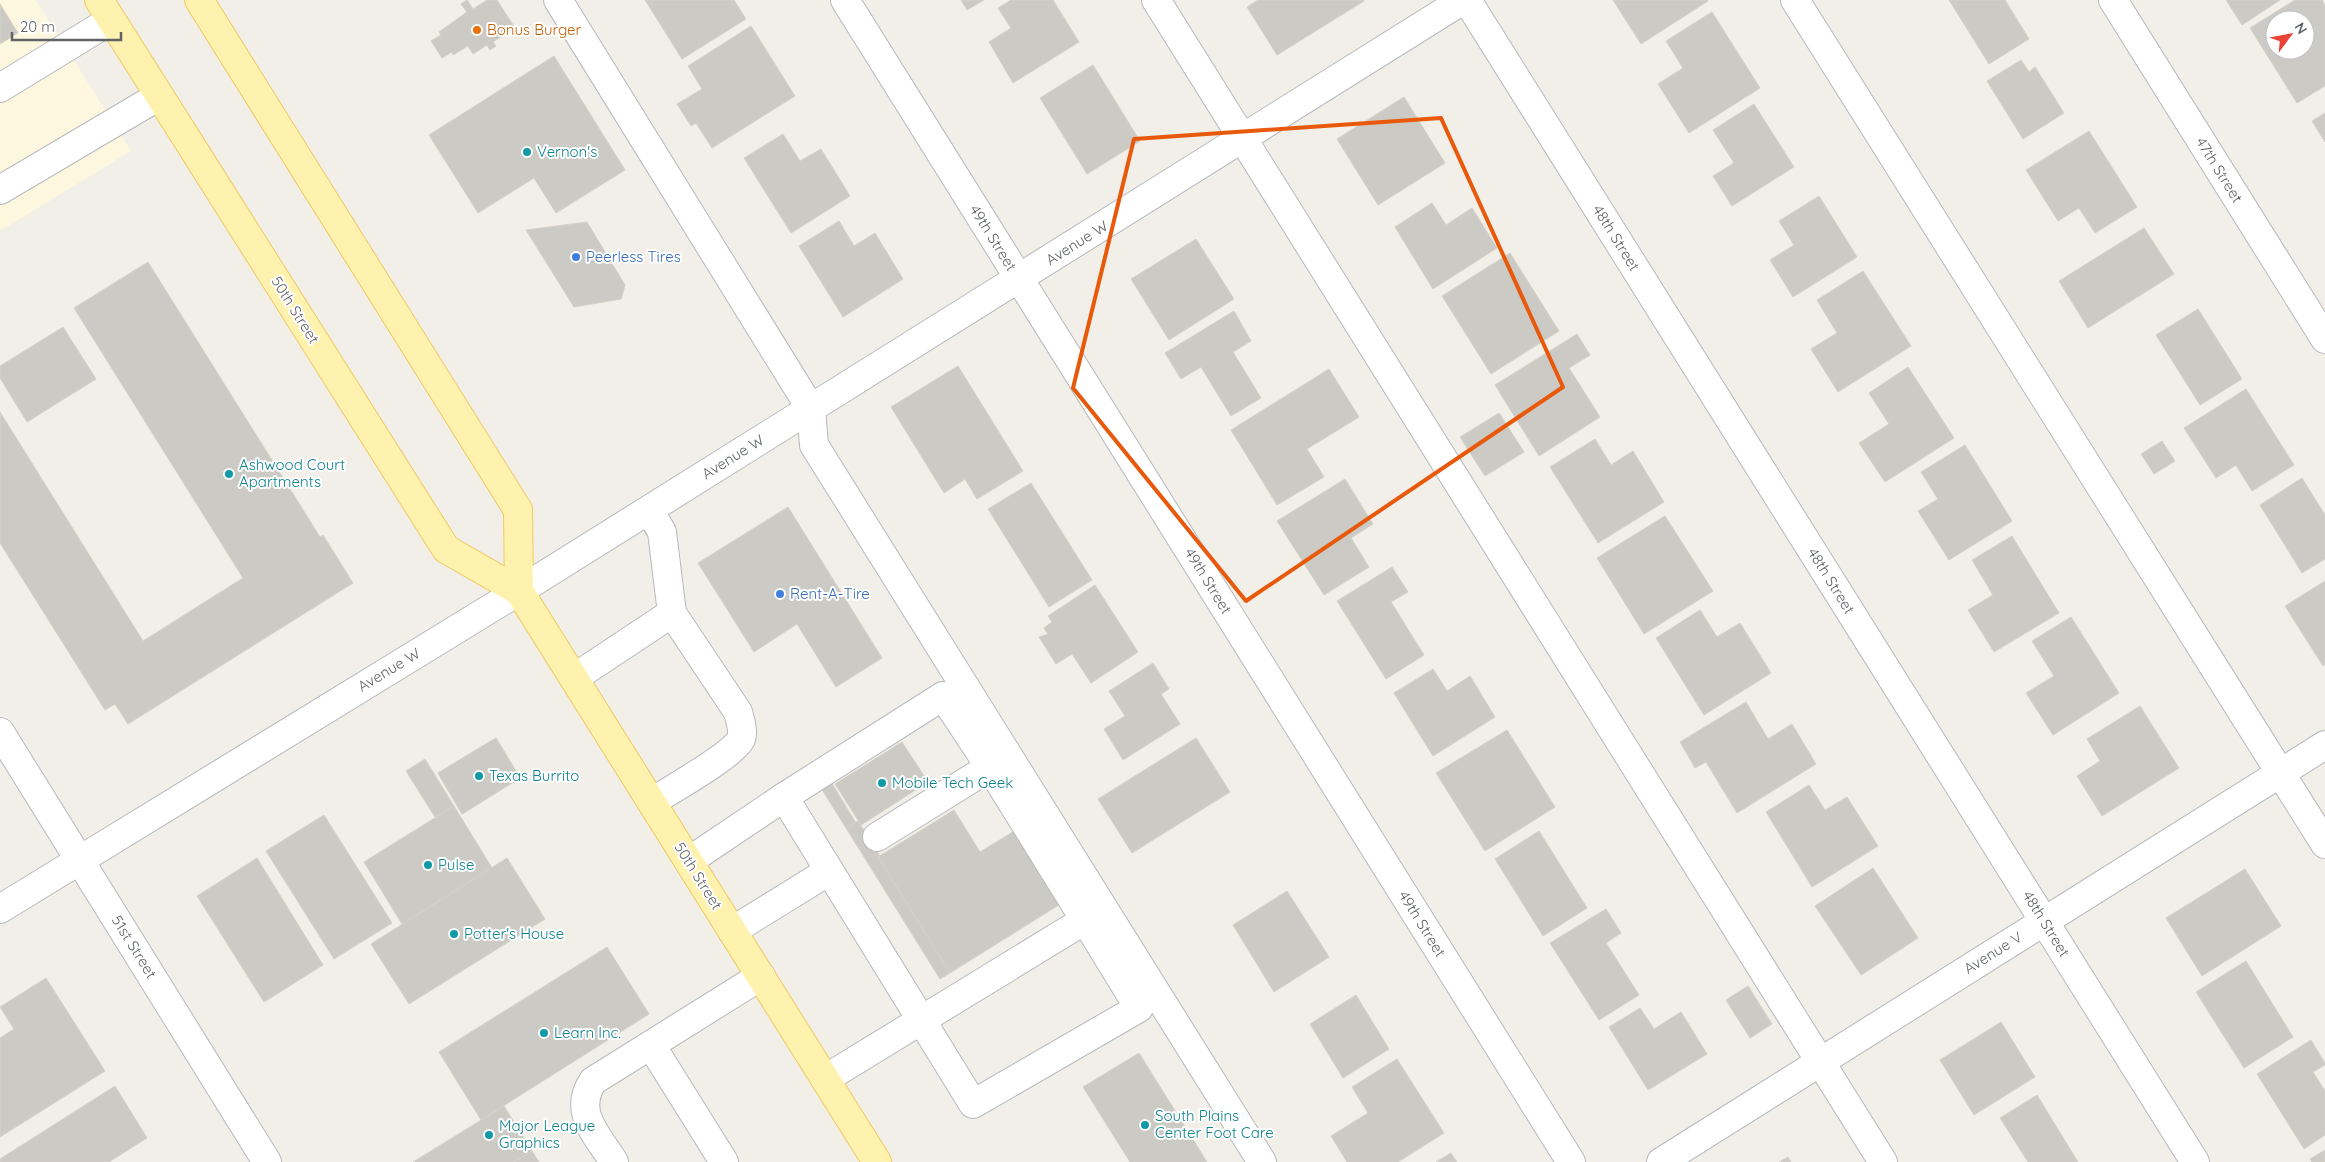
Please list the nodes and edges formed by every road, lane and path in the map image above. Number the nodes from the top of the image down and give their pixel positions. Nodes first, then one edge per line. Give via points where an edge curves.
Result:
1 (199, 0) edge
2 (558, 0) edge
3 (844, 0) edge
4 (1156, 0) edge
5 (1463, 0) edge
6 (1468, 0) edge
7 (1794, 0) edge
8 (2113, 0) edge
9 (105, 10) edge
10 (0, 88) edge
11 (159, 96) junction
12 (1243, 138) junction
13 (0, 190) edge
14 (1019, 279) junction
15 (2325, 339) edge
16 (811, 409) junction
17 (649, 510) junction
18 (519, 591) junction
19 (672, 613) junction
20 (574, 678) junction
21 (978, 728) junction
22 (0, 732) edge
23 (2325, 745) edge
24 (990, 767) junction
25 (2281, 773) junction
26 (784, 797) junction
27 (652, 802) junction
28 (877, 836) dead end
29 (2325, 844) edge
30 (80, 860) junction
31 (689, 861) junction
32 (829, 871) junction
33 (0, 909) edge
34 (1085, 920) junction
35 (2044, 922) junction
36 (732, 930) junction
37 (1115, 946) junction
38 (761, 976) junction
39 (920, 1020) junction
40 (651, 1045) junction
41 (1820, 1062) junction
42 (825, 1079) junction
43 (267, 1162) edge
44 (614, 1162) edge
45 (724, 1162) edge
46 (877, 1162) edge
47 (1262, 1162) edge
48 (1571, 1162) edge
49 (1661, 1162) edge
50 (1883, 1162) edge
51 (2195, 1162) edge

1 - 18 main road via 518,510
2 - 16 street
3 - 14 street, 49th Street
4 - 12 street
5 - 12 street, Avenue W
6 - 35 street, 48th Street
7 - 25 street
8 - 15 street, 47th Street
9 - 10 street
9 - 11 main road, 50th Street
11 - 13 street
11 - 18 main road, 50th Street via 446,549
12 - 14 street, Avenue W
12 - 41 street
14 - 16 street, Avenue W
14 - 48 street, 49th Street
16 - 17 street, Avenue W
16 - 21 street via 814,444
17 - 18 street, Avenue W
17 - 19 street via 662,532
18 - 20 main road, 50th Street
18 - 30 street, Avenue W
19 - 20 street
19 - 27 street via 738,712 741,739 730,752
20 - 27 main road, 50th Street
21 - 24 street
21 - 26 street via 943,696
21 - 37 street
22 - 30 street, 51st Street
23 - 25 street, Avenue V
24 - 28 street
24 - 34 street
25 - 29 street
25 - 35 street, Avenue V
26 - 31 street
26 - 32 street
27 - 31 main road, 50th Street
30 - 33 street, Avenue W
30 - 43 street, 51st Street
31 - 36 main road, 50th Street
32 - 36 street
32 - 39 street
34 - 37 street
34 - 39 street
35 - 41 street, Avenue V
35 - 51 street, 48th Street
36 - 38 main road, 50th Street
37 - 39 street via 1139,1008 973,1104
37 - 47 street
38 - 40 street
38 - 42 main road, 50th Street
39 - 42 street
40 - 44 street via 593,1081 586,1091 585,1115
40 - 45 street
41 - 49 street, Avenue V
41 - 50 street
42 - 46 main road, 50th Street

